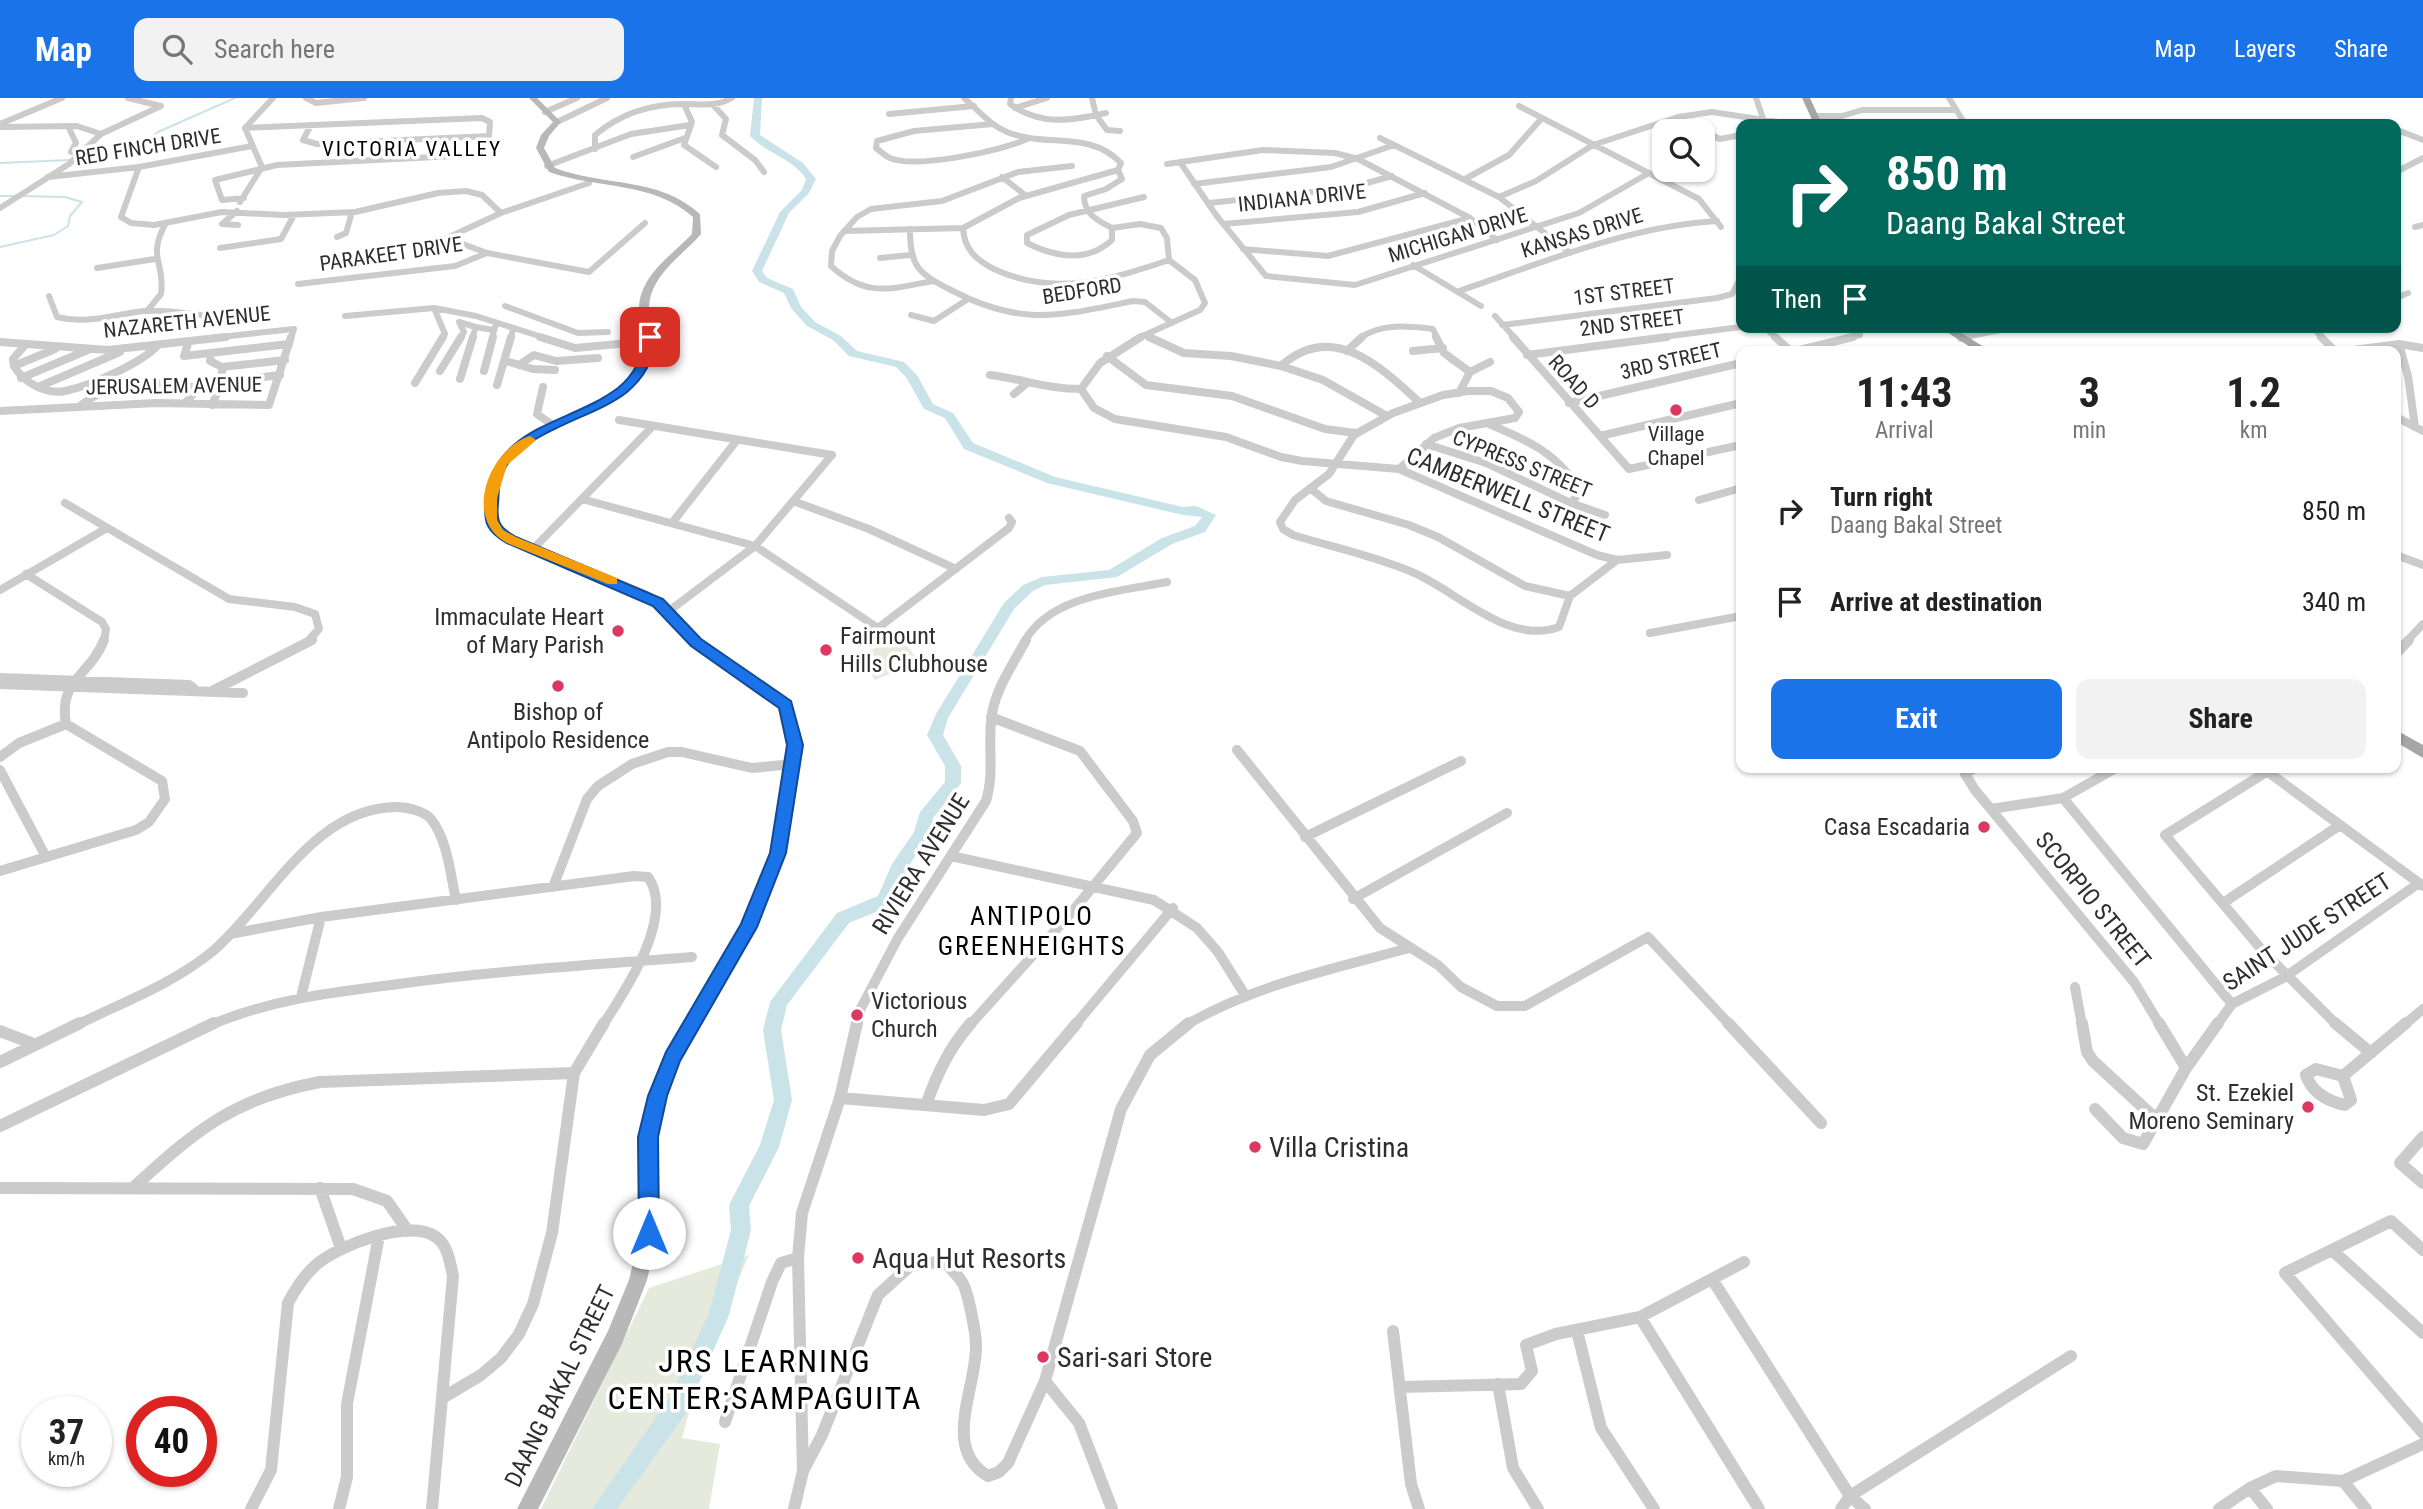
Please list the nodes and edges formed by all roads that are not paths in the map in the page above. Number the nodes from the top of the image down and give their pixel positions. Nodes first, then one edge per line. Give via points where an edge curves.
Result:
1 (62, 98) edge
2 (128, 98) edge
3 (273, 98) edge
4 (306, 98) edge
5 (364, 98) edge
6 (533, 98) edge
7 (577, 98) edge
8 (607, 98) edge
9 (732, 98) edge
10 (964, 98) edge
11 (1011, 98) edge
12 (1047, 98) edge
13 (1092, 98) edge
14 (1756, 98) edge
15 (1806, 98) edge
16 (1857, 98) edge
17 (1903, 98) edge
18 (1949, 98) edge
19 (684, 104) junction
20 (714, 106) junction
21 (974, 106) junction
22 (1519, 106) dead end
23 (1015, 108) junction
24 (1862, 110) junction
25 (1907, 110) junction
26 (1955, 110) junction
27 (545, 112) junction
28 (1106, 113) dead end
29 (889, 114) dead end
30 (1096, 115) junction
31 (1842, 116) junction
32 (1542, 118) junction
33 (1749, 119) edge
34 (1763, 119) edge
35 (1816, 119) edge
36 (1827, 119) edge
37 (1845, 119) edge
38 (1961, 119) edge
39 (557, 122) junction
40 (690, 124) junction
41 (993, 124) junction
42 (311, 125) junction
43 (0, 126) edge
44 (68, 126) junction
45 (245, 128) junction
46 (1120, 131) dead end
47 (2401, 131) edge
48 (101, 134) junction
49 (489, 136) junction
50 (1736, 136) edge
51 (685, 138) junction
52 (1380, 138) dead end
53 (1715, 138) edge
54 (1027, 139) junction
55 (2423, 140) edge
56 (1394, 145) junction
57 (1593, 145) junction
58 (251, 146) junction
59 (595, 149) junction
60 (80, 155) junction
61 (633, 158) dead end
62 (2423, 158) edge
63 (1358, 159) junction
64 (1180, 162) junction
65 (1167, 164) dead end
66 (547, 166) junction
67 (1072, 166) dead end
68 (139, 167) junction
69 (262, 167) junction
70 (716, 167) dead end
71 (2401, 169) edge
72 (1118, 170) junction
73 (764, 172) dead end
74 (1649, 173) junction
75 (1392, 176) junction
76 (48, 177) junction
77 (1002, 177) junction
78 (1465, 179) junction
79 (589, 183) junction
80 (1194, 184) junction
81 (1425, 193) junction
82 (1025, 195) junction
83 (1144, 197) dead end
84 (1499, 197) junction
85 (244, 198) junction
86 (1209, 204) junction
87 (0, 208) edge
88 (1086, 209) junction
89 (234, 210) junction
90 (352, 212) junction
91 (501, 213) junction
92 (294, 215) junction
93 (1470, 218) junction
94 (166, 223) junction
95 (645, 223) dead end
96 (1223, 224) junction
97 (238, 225) dead end
98 (963, 228) junction
99 (1112, 228) junction
100 (1540, 228) junction
101 (910, 229) junction
102 (844, 231) junction
103 (337, 237) dead end
104 (1497, 240) junction
105 (220, 248) dead end
106 (1243, 249) junction
107 (487, 253) junction
108 (1570, 253) junction
109 (910, 256) junction
110 (880, 258) dead end
111 (155, 259) junction
112 (1169, 260) junction
113 (1413, 265) junction
114 (97, 268) dead end
115 (933, 281) junction
116 (298, 284) dead end
117 (1736, 286) edge
118 (1460, 291) junction
119 (49, 296) dead end
120 (968, 299) junction
121 (1480, 305) dead end
122 (505, 306) dead end
123 (434, 308) junction
124 (147, 311) junction
125 (455, 312) junction
126 (911, 315) dead end
127 (211, 316) dead end
128 (345, 316) dead end
129 (1495, 317) dead end
130 (546, 321) junction
131 (459, 322) junction
132 (1172, 323) junction
133 (1502, 325) junction
134 (495, 326) junction
135 (476, 327) junction
136 (293, 328) joint
137 (513, 328) junction
138 (1736, 328) edge
139 (608, 332) dead end
140 (1770, 333) edge
141 (1953, 333) edge
142 (1980, 333) edge
143 (2318, 333) edge
144 (529, 334) junction
145 (1146, 335) junction
146 (1860, 335) dead end
147 (1961, 338) junction
148 (188, 341) junction
149 (650, 341) junction
150 (0, 342) edge
151 (26, 344) junction
152 (289, 344) junction
153 (2399, 344) joint
154 (158, 345) junction
155 (1238, 345) dead end
156 (1785, 346) edge
157 (1816, 346) edge
158 (1976, 346) edge
159 (2331, 346) edge
160 (2384, 346) edge
161 (59, 347) junction
162 (128, 348) junction
163 (1443, 348) junction
164 (2423, 348) edge
165 (90, 349) junction
166 (1347, 351) junction
167 (1413, 351) dead end
168 (2401, 351) edge
169 (211, 354) junction
170 (1527, 355) junction
171 (1107, 356) junction
172 (1231, 356) junction
173 (598, 358) dead end
174 (285, 360) junction
175 (506, 361) junction
176 (1490, 362) dead end
177 (1736, 364) edge
178 (14, 366) junction
179 (519, 366) junction
180 (1280, 366) junction
181 (222, 367) junction
182 (555, 370) dead end
183 (440, 371) dead end
184 (485, 371) dead end
185 (1471, 372) junction
186 (989, 374) dead end
187 (280, 375) junction
188 (21, 378) junction
189 (460, 379) dead end
190 (222, 382) junction
191 (415, 383) dead end
192 (1026, 384) junction
193 (497, 385) dead end
194 (37, 387) junction
195 (543, 387) dead end
196 (1081, 389) junction
197 (1459, 393) junction
198 (1014, 394) dead end
199 (1418, 401) junction
200 (186, 403) junction
201 (1569, 403) junction
202 (1736, 404) edge
203 (212, 405) junction
204 (80, 406) junction
205 (0, 411) edge
206 (1385, 415) junction
207 (620, 420) dead end
208 (2401, 420) edge
209 (1487, 423) junction
210 (554, 426) junction
211 (653, 426) junction
212 (2419, 429) edge
213 (1356, 433) junction
214 (1600, 436) junction
215 (737, 440) junction
216 (1426, 444) junction
217 (1736, 446) edge
218 (1334, 461) junction
219 (1399, 469) junction
220 (1310, 488) junction
221 (1736, 489) edge
222 (582, 499) junction
223 (1699, 500) dead end
224 (793, 501) junction
225 (65, 503) dead end
226 (1571, 503) junction
227 (1605, 515) dead end
228 (1009, 518) dead end
229 (672, 523) junction
230 (107, 528) junction
231 (755, 546) junction
232 (533, 549) junction
233 (1667, 555) dead end
234 (2401, 557) edge
235 (1617, 560) junction
236 (2423, 565) edge
237 (956, 569) junction
238 (26, 574) junction
239 (1167, 582) dead end
240 (0, 590) edge
241 (1570, 596) junction
242 (669, 611) junction
243 (1736, 617) edge
244 (2423, 624) edge
245 (1650, 633) dead end
246 (2401, 648) edge
247 (0, 678) edge
248 (73, 682) junction
249 (0, 684) edge
250 (214, 690) junction
251 (243, 693) dead end
252 (991, 718) junction
253 (66, 724) junction
254 (2401, 738) edge
255 (1237, 750) dead end
256 (2423, 752) edge
257 (0, 757) edge
258 (1461, 761) dead end
259 (794, 764) junction
260 (0, 770) edge
261 (1966, 773) edge
262 (2107, 773) edge
263 (2261, 773) edge
264 (2270, 773) edge
265 (2063, 797) junction
266 (1991, 809) junction
267 (1507, 813) dead end
268 (2340, 825) junction
269 (1305, 838) junction
270 (951, 856) junction
271 (47, 857) junction
272 (0, 871) edge
273 (2421, 884) edge
274 (553, 887) junction
275 (1092, 887) junction
276 (1353, 899) junction
277 (456, 900) junction
278 (2223, 902) junction
279 (1173, 908) junction
280 (321, 917) junction
281 (230, 934) junction
282 (1409, 948) junction
283 (692, 957) dead end
284 (643, 961) junction
285 (2285, 977) junction
286 (2075, 987) dead end
287 (1245, 995) junction
288 (301, 997) junction
289 (2232, 1004) junction
290 (2423, 1009) edge
291 (0, 1031) edge
292 (34, 1045) junction
293 (2371, 1053) junction
294 (0, 1062) edge
295 (2186, 1068) junction
296 (574, 1073) junction
297 (2343, 1076) dead end
298 (841, 1098) junction
299 (926, 1105) junction
300 (2095, 1110) dead end
301 (2156, 1119) junction
302 (1821, 1123) dead end
303 (0, 1126) edge
304 (2420, 1144) edge
305 (2423, 1183) edge
306 (0, 1188) edge
307 (133, 1188) junction
308 (320, 1188) junction
309 (408, 1231) junction
310 (379, 1236) junction
311 (341, 1248) junction
312 (2332, 1250) junction
313 (2423, 1250) edge
314 (798, 1258) junction
315 (1744, 1262) dead end
316 (1712, 1279) junction
317 (1640, 1317) junction
318 (1393, 1331) dead end
319 (1577, 1331) junction
320 (2423, 1333) edge
321 (2071, 1356) dead end
322 (1045, 1381) junction
323 (1498, 1384) junction
324 (1401, 1387) junction
325 (444, 1397) junction
326 (724, 1422) dead end
327 (2423, 1433) edge
328 (2423, 1444) edge
329 (803, 1471) junction
330 (2343, 1481) junction
331 (2250, 1488) junction
332 (1850, 1496) junction
333 (251, 1509) edge
334 (339, 1509) edge
335 (432, 1509) edge
336 (527, 1509) edge
337 (794, 1509) edge
338 (1112, 1509) edge
339 (1419, 1509) edge
340 (1538, 1509) edge
341 (1654, 1509) edge
342 (1759, 1509) edge
343 (1841, 1509) edge
344 (1865, 1509) edge
345 (2219, 1509) edge
346 (2267, 1509) edge
347 (2366, 1509) edge

1 - 43 street
2 - 48 street via 161,106
3 - 45 street
4 - 5 street via 316,103
6 - 27 street
7 - 27 street
8 - 39 street
9 - 20 street
10 - 21 street
11 - 23 street
12 - 23 street
13 - 30 street
14 - 34 street
15 - 35 main road
16 - 24 street
17 - 25 street
18 - 26 street
19 - 20 street
19 - 40 street
19 - 59 street via 618,117 595,135
20 - 73 street via 726,119 722,135 726,141 752,156
21 - 29 street
21 - 41 street
22 - 32 street
23 - 30 street via 1051,123
24 - 25 street
24 - 31 street
25 - 26 street
26 - 38 street
27 - 39 street
28 - 30 street
30 - 46 street via 1107,130
31 - 36 street
31 - 37 street
32 - 57 street
32 - 78 street via 1515,153
33 - 57 street via 1694,113
39 - 66 street via 544,135 540,148
40 - 51 street
40 - 59 street via 631,134
41 - 54 street
41 - 54 street via 894,133 877,141 876,148 902,160 975,157 1005,151
42 - 45 street
42 - 49 street via 482,118 490,122
42 - 49 street via 303,140 317,144
43 - 44 street
44 - 48 street
44 - 60 street via 76,143 71,152
45 - 58 street
47 - 55 street
48 - 60 street
49 - 69 street via 475,155
50 - 53 street
51 - 61 street
51 - 70 street via 690,152
52 - 56 street
54 - 72 street via 1098,146 1115,153 1121,163
56 - 63 street
56 - 78 street
57 - 74 street
57 - 84 street
58 - 68 street, RED FINCH DRIVE
58 - 69 street
59 - 66 street
60 - 76 street
62 - 71 street
63 - 64 street via 1285,148
63 - 75 street
63 - 80 street via 1331,167
64 - 65 street
64 - 80 street
66 - 79 street
67 - 77 street via 1036,167
68 - 76 street, RED FINCH DRIVE
68 - 94 street via 121,218 141,224
69 - 85 street
69 - 85 street via 215,180 222,200
72 - 82 street
72 - 88 street via 1119,183 1084,196
74 - 100 street, MICHIGAN DRIVE via 1579,213
74 - 108 street, KANSAS DRIVE via 1699,199 1719,224 1679,223
75 - 81 street
75 - 86 street via 1349,188
76 - 87 street
77 - 82 street
77 - 102 street via 933,204 871,209
78 - 84 street
79 - 91 street
79 - 149 street via 667,194 686,202 697,216 696,234 657,271 643,306
80 - 86 street
81 - 93 street
81 - 96 street, INDIANA DRIVE via 1358,212
82 - 98 street
83 - 88 street
84 - 100 street
85 - 89 street
86 - 96 street
88 - 99 street
88 - 99 street via 1040,226 1027,235 1027,243 1052,254 1088,254 1105,249 1112,240
89 - 92 street
89 - 94 street
89 - 97 street via 222,224
90 - 91 street via 464,191 486,196
90 - 92 street
90 - 103 street via 346,233
91 - 107 street, PARAKEET DRIVE via 447,238
92 - 105 street via 281,239
93 - 104 street
93 - 106 street via 1328,256
94 - 111 street via 156,241
95 - 107 street, PARAKEET DRIVE via 589,272
96 - 106 street
98 - 101 street
98 - 112 street via 969,252 1031,285 1072,285
99 - 112 street via 1161,228 1166,233
100 - 104 street, MICHIGAN DRIVE
100 - 108 street
101 - 102 street
101 - 109 street
102 - 115 street via 830,257 831,266 856,287
104 - 113 street, MICHIGAN DRIVE
106 - 113 street, MICHIGAN DRIVE via 1266,276 1355,285
107 - 116 street, PARAKEET DRIVE via 455,266
108 - 118 street, KANSAS DRIVE
109 - 110 street
109 - 115 street, BEDFORD
111 - 114 street
111 - 124 street via 164,288 160,300
112 - 132 street via 1195,280 1205,303
113 - 118 street
115 - 120 street, BEDFORD
117 - 133 street, 1ST STREET via 1732,294 1717,298
118 - 121 street
119 - 124 street via 57,317 67,320
120 - 126 street via 934,321
120 - 132 street, BEDFORD via 1013,315 1038,317 1144,302
122 - 130 street
123 - 125 street
123 - 128 street
123 - 191 street via 445,334
124 - 127 street
125 - 131 street
125 - 134 street
129 - 133 street, ROAD D
130 - 139 street via 578,333
130 - 144 street
131 - 135 street
131 - 183 street via 464,332
132 - 145 street
133 - 170 street, ROAD D
134 - 135 street
134 - 137 street
134 - 184 street
135 - 189 street
136 - 148 street, NAZARETH AVENUE
136 - 152 street, JERUSALEM AVENUE
137 - 144 street
137 - 175 street
138 - 170 street, 2ND STREET
140 - 156 street
141 - 147 main road
142 - 147 street
143 - 159 street
144 - 149 street via 575,348
145 - 171 street
145 - 172 street via 1184,352
146 - 157 street
147 - 158 main road
148 - 154 street, NAZARETH AVENUE
148 - 169 street via 184,356
149 - 210 street, DAANG BAKAL STREET via 640,370 621,391
150 - 151 street, NAZARETH AVENUE
151 - 161 street, NAZARETH AVENUE
151 - 178 street via 13,359
152 - 169 street
152 - 174 street, JERUSALEM AVENUE
153 - 160 street
153 - 164 street
154 - 162 street, NAZARETH AVENUE
154 - 194 street via 145,359 66,391
155 - 172 street
161 - 165 street, NAZARETH AVENUE
161 - 178 street
162 - 165 street, NAZARETH AVENUE
162 - 194 street
163 - 166 street via 1433,329 1392,326 1366,331
163 - 167 street
163 - 185 street via 1451,360
165 - 188 street
166 - 180 street via 1301,346
166 - 199 street via 1392,376
168 - 212 street
169 - 181 street via 213,365
170 - 201 street, ROAD D
171 - 196 street
171 - 213 street via 1146,385 1232,396 1325,429
172 - 180 street
173 - 179 street via 556,361 534,355
174 - 181 street
174 - 187 street, JERUSALEM AVENUE
175 - 179 street
175 - 193 street
176 - 185 street
177 - 201 street, 3RD STREET
178 - 188 street
179 - 182 street
180 - 206 street via 1323,380
181 - 190 street
185 - 197 street
186 - 192 street
187 - 190 street
187 - 203 street, JERUSALEM AVENUE via 269,405
188 - 194 street
190 - 203 street
192 - 196 street
192 - 198 street
195 - 210 street via 537,414
196 - 218 street, CAMBERWELL STREET via 1090,407 1115,419 1226,436 1281,457
197 - 199 street
197 - 209 street via 1486,392 1517,405 1515,418
199 - 206 street
200 - 203 street, JERUSALEM AVENUE
200 - 204 street, JERUSALEM AVENUE
200 - 204 street via 199,388 170,384 111,388
201 - 214 street, ROAD D
202 - 214 street
204 - 205 street, JERUSALEM AVENUE
206 - 213 street
207 - 211 street
208 - 212 street
209 - 216 street via 1459,428
209 - 226 street via 1542,446 1563,463 1580,492
210 - 232 street, DAANG BAKAL STREET via 511,453 495,477 490,498 490,520 498,533
211 - 215 street
211 - 222 street
213 - 218 street
214 - 217 street, ROAD D via 1635,471
215 - 224 street via 832,455
215 - 229 street
216 - 219 street
216 - 226 street, CYPRESS STREET via 1486,463
218 - 219 street, CAMBERWELL STREET
218 - 220 street via 1331,472
219 - 235 street, CAMBERWELL STREET
220 - 241 street via 1326,501 1438,537 1525,586
220 - 241 street via 1294,501 1280,522 1283,528 1413,572 1502,624 1554,630
221 - 223 street
222 - 229 street
222 - 232 street
224 - 231 street
224 - 237 street
225 - 230 street
226 - 227 street, CYPRESS STREET
228 - 237 street via 1009,528
229 - 231 street
230 - 238 street
230 - 250 street via 229,599 315,614 319,629 313,639
231 - 237 street via 878,628
231 - 242 street
232 - 242 street, DAANG BAKAL STREET via 644,594
233 - 235 street, CAMBERWELL STREET
234 - 236 street
235 - 241 street
238 - 240 street
238 - 248 street via 105,625 103,645
239 - 252 street, RIVIERA AVENUE via 1080,600 1042,623 1023,645 995,699
242 - 259 street, DAANG BAKAL STREET via 696,642 786,705 795,745
243 - 245 street
244 - 246 street
247 - 248 street
248 - 249 street
248 - 250 street via 183,692
248 - 253 street via 63,699
250 - 251 street
252 - 270 street, RIVIERA AVENUE via 991,785 972,827
252 - 275 street via 1080,751 1137,828 1136,837
253 - 257 street via 9,748
253 - 271 street via 162,781 165,799 149,822 136,830
254 - 256 main road
255 - 269 street
258 - 269 street
259 - 274 street via 752,768 682,752 632,764 598,786 587,799
259 - 336 street, DAANG BAKAL STREET via 778,853 734,954 672,1058 658,1096 648,1137 649,1233 638,1280 615,1338
260 - 271 street
261 - 266 street, SCORPIO STREET
262 - 265 street
263 - 278 street via 2165,835
264 - 268 street
265 - 266 street
265 - 289 street
266 - 295 street, SCORPIO STREET via 2134,982
267 - 276 street
268 - 273 street
268 - 278 street
269 - 276 street
270 - 275 street
270 - 298 street, RIVIERA AVENUE via 898,938 861,1007
271 - 272 street
273 - 285 street, SAINT JUDE STREET
274 - 277 street
274 - 284 street via 648,877 656,892
275 - 279 street
275 - 299 street via 957,1040 939,1069
276 - 282 street via 1380,928
277 - 280 street
277 - 281 street via 442,838 429,816 406,807 372,809 340,822 310,846
278 - 285 street
279 - 287 street via 1197,924
279 - 299 street via 1009,1104 984,1110
280 - 281 street
280 - 288 street
281 - 292 street via 204,959 173,979
282 - 287 street
282 - 302 street via 1438,965 1461,987 1497,1006 1525,1006 1648,937
283 - 284 street
284 - 288 street via 440,978
284 - 296 street
285 - 289 street, SAINT JUDE STREET
285 - 293 street
286 - 301 street via 2087,1052
287 - 322 street via 1175,1032 1140,1068 1121,1109
288 - 303 street via 252,1008 206,1026
289 - 295 street, SAINT JUDE STREET
290 - 293 street
291 - 292 street
292 - 294 street
293 - 297 street
295 - 301 street, SAINT JUDE STREET
296 - 307 street via 320,1082 285,1089 224,1114
296 - 325 street via 548,1251 534,1304 502,1356
298 - 299 street
298 - 314 street, RIVIERA AVENUE via 802,1213
300 - 301 street, SAINT JUDE STREET via 2135,1145 2143,1143
304 - 305 street via 2400,1163
306 - 307 street
307 - 308 street
308 - 309 street via 377,1194 395,1207
308 - 311 street
309 - 310 street
309 - 325 street via 425,1231 449,1254 452,1309
310 - 311 street
310 - 334 street via 347,1404 347,1478
311 - 333 street via 320,1261 288,1303 271,1470
312 - 313 street via 2391,1220
312 - 320 street
312 - 327 street via 2285,1273
314 - 326 street via 781,1263 772,1282
314 - 329 street, RIVIERA AVENUE
315 - 316 street
316 - 317 street
316 - 332 street
317 - 319 street
317 - 342 street
318 - 324 street
319 - 323 street via 1526,1345 1529,1376 1521,1384
319 - 341 street via 1601,1428
321 - 332 street
322 - 329 street via 1008,1462 988,1476 974,1468 966,1453 964,1424 976,1345 962,1283 944,1261 910,1266 878,1295
322 - 338 street via 1079,1423
323 - 324 street
323 - 340 street via 1513,1468
324 - 339 street via 1411,1484
325 - 335 street
328 - 330 street
329 - 337 street
330 - 331 street via 2276,1476
330 - 347 street
331 - 345 street
331 - 346 street
332 - 343 street
332 - 344 street

